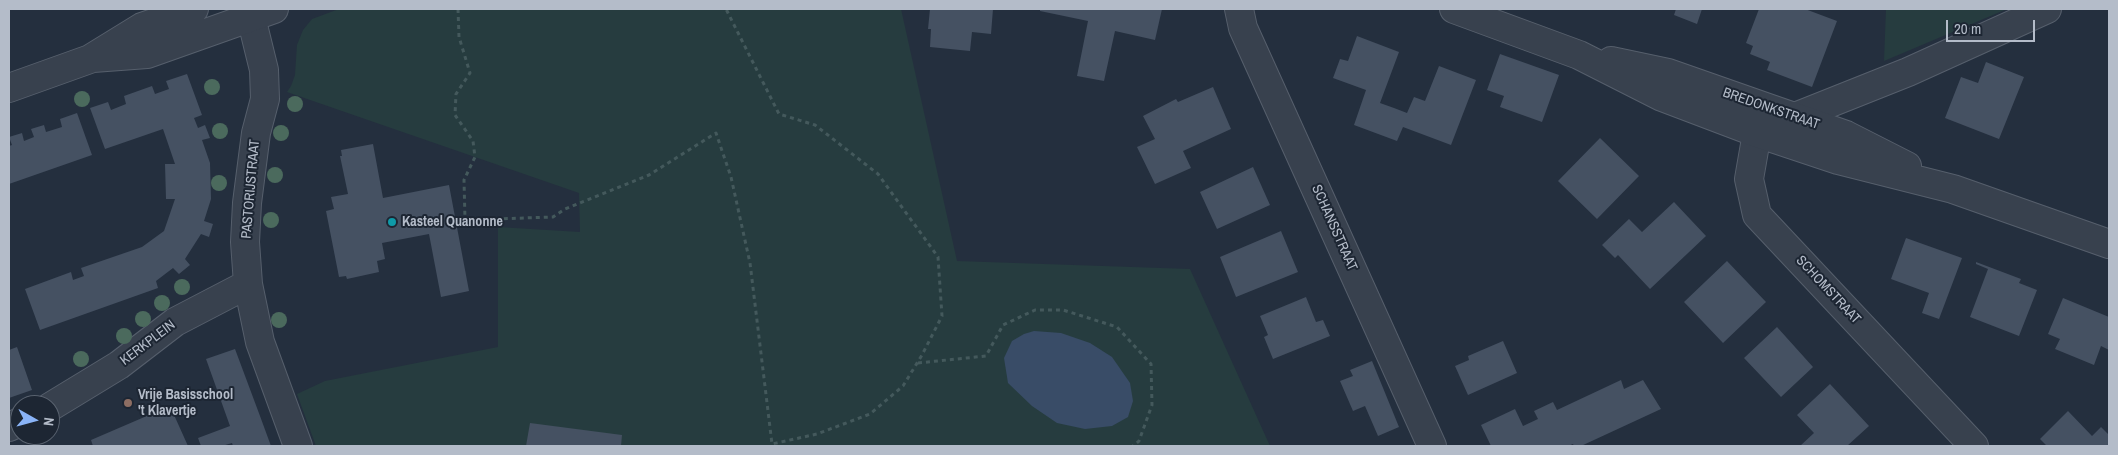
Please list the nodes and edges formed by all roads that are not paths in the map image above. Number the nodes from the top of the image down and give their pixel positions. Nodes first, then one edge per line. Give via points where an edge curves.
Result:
1 (194, 9) edge
2 (1239, 9) edge
3 (1454, 9) edge
4 (2047, 9) edge
5 (258, 11) edge
6 (1579, 55) junction
7 (90, 59) junction
8 (9, 88) edge
9 (1768, 108) junction
10 (1795, 117) junction
11 (1757, 133) junction
12 (1953, 189) junction
13 (2109, 244) edge
14 (248, 284) junction
15 (60, 401) edge
16 (298, 446) edge
17 (1432, 446) edge
18 (1974, 446) edge

1 - 7 street via 142,27
2 - 17 street, SCHANSSTRAAT via 1243,28
3 - 6 street, BREDONKSTRAAT
4 - 10 street via 1908,72
5 - 7 street via 147,54
5 - 14 street, PASTORIJSTRAAT via 265,98 256,133 247,203
6 - 9 street, BREDONKSTRAAT via 1668,73
6 - 11 street, BREDONKSTRAAT via 1662,97
7 - 8 street
9 - 10 street, BREDONKSTRAAT
9 - 11 street, SCHOMSTRAAT
10 - 12 street, BREDONKSTRAAT via 1846,135
11 - 12 street, BREDONKSTRAAT via 1838,160
11 - 18 street, SCHOMSTRAAT via 1749,179 1757,215
12 - 13 street, BREDONKSTRAAT
14 - 15 street, KERKPLEIN via 175,322 119,365
14 - 16 street, PASTORIJSTRAAT via 260,342

